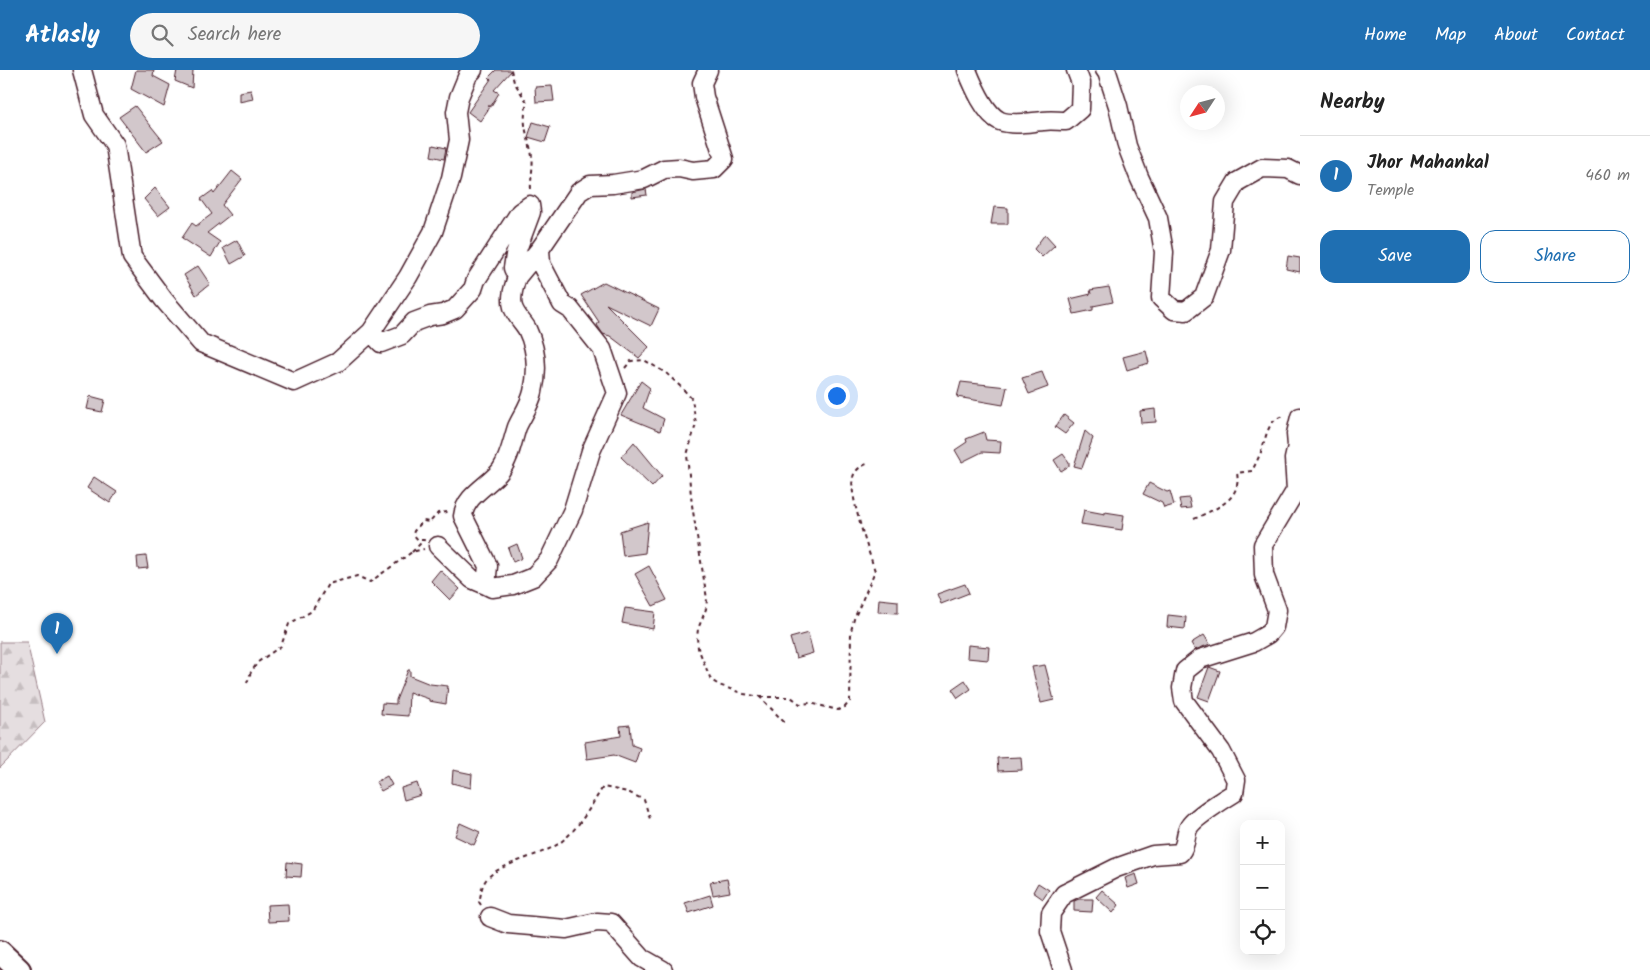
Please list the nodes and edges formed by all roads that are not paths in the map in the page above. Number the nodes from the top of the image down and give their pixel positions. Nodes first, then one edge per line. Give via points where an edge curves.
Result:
1 (82, 70) edge
2 (474, 70) edge
3 (708, 70) edge
4 (967, 70) edge
5 (1076, 70) edge
6 (1105, 70) edge
7 (1300, 174) edge
8 (540, 249) junction
9 (517, 277) junction
10 (371, 332) junction
11 (1293, 417) edge
12 (438, 546) road end
13 (486, 585) junction
14 (490, 917) road end
15 (0, 952) edge
16 (19, 970) edge
17 (662, 970) edge
18 (1063, 970) edge

1 - 10 street via 94,115 115,145 132,257 201,343 294,382 338,362
2 - 10 street via 468,75 459,97 456,112 459,140 451,178 433,232
3 - 8 street via 702,84 704,97 724,159 714,169 664,169 644,179 590,185 579,192
4 - 5 street via 991,115 1001,122 1023,124 1066,121 1080,109 1081,83
6 - 7 street via 1127,146 1158,218 1164,252 1161,298 1174,310 1186,311 1204,297 1221,250 1225,202 1237,182 1262,168 1288,169
8 - 9 street
8 - 13 street via 541,264 562,304 570,309 602,349 617,393 591,451 573,510 549,560 533,577 513,585 492,588
9 - 10 street via 513,268 515,255 531,212 530,205 520,212 473,289 455,309 414,322 402,335 381,343
9 - 13 street via 512,293 513,307 527,329 537,356 533,393 502,469 482,488 464,510 463,516 488,566
11 - 18 street via 1297,446 1294,459 1296,490 1263,545 1264,575 1277,610 1274,627 1254,642 1200,659 1185,671 1182,688 1184,701 1221,751 1236,780 1234,793 1189,827 1180,853 1152,855 1116,868 1064,894 1051,913 1050,931
12 - 13 street via 472,578
14 - 17 street via 508,924 566,929 597,922 611,923 642,958
15 - 16 main road

